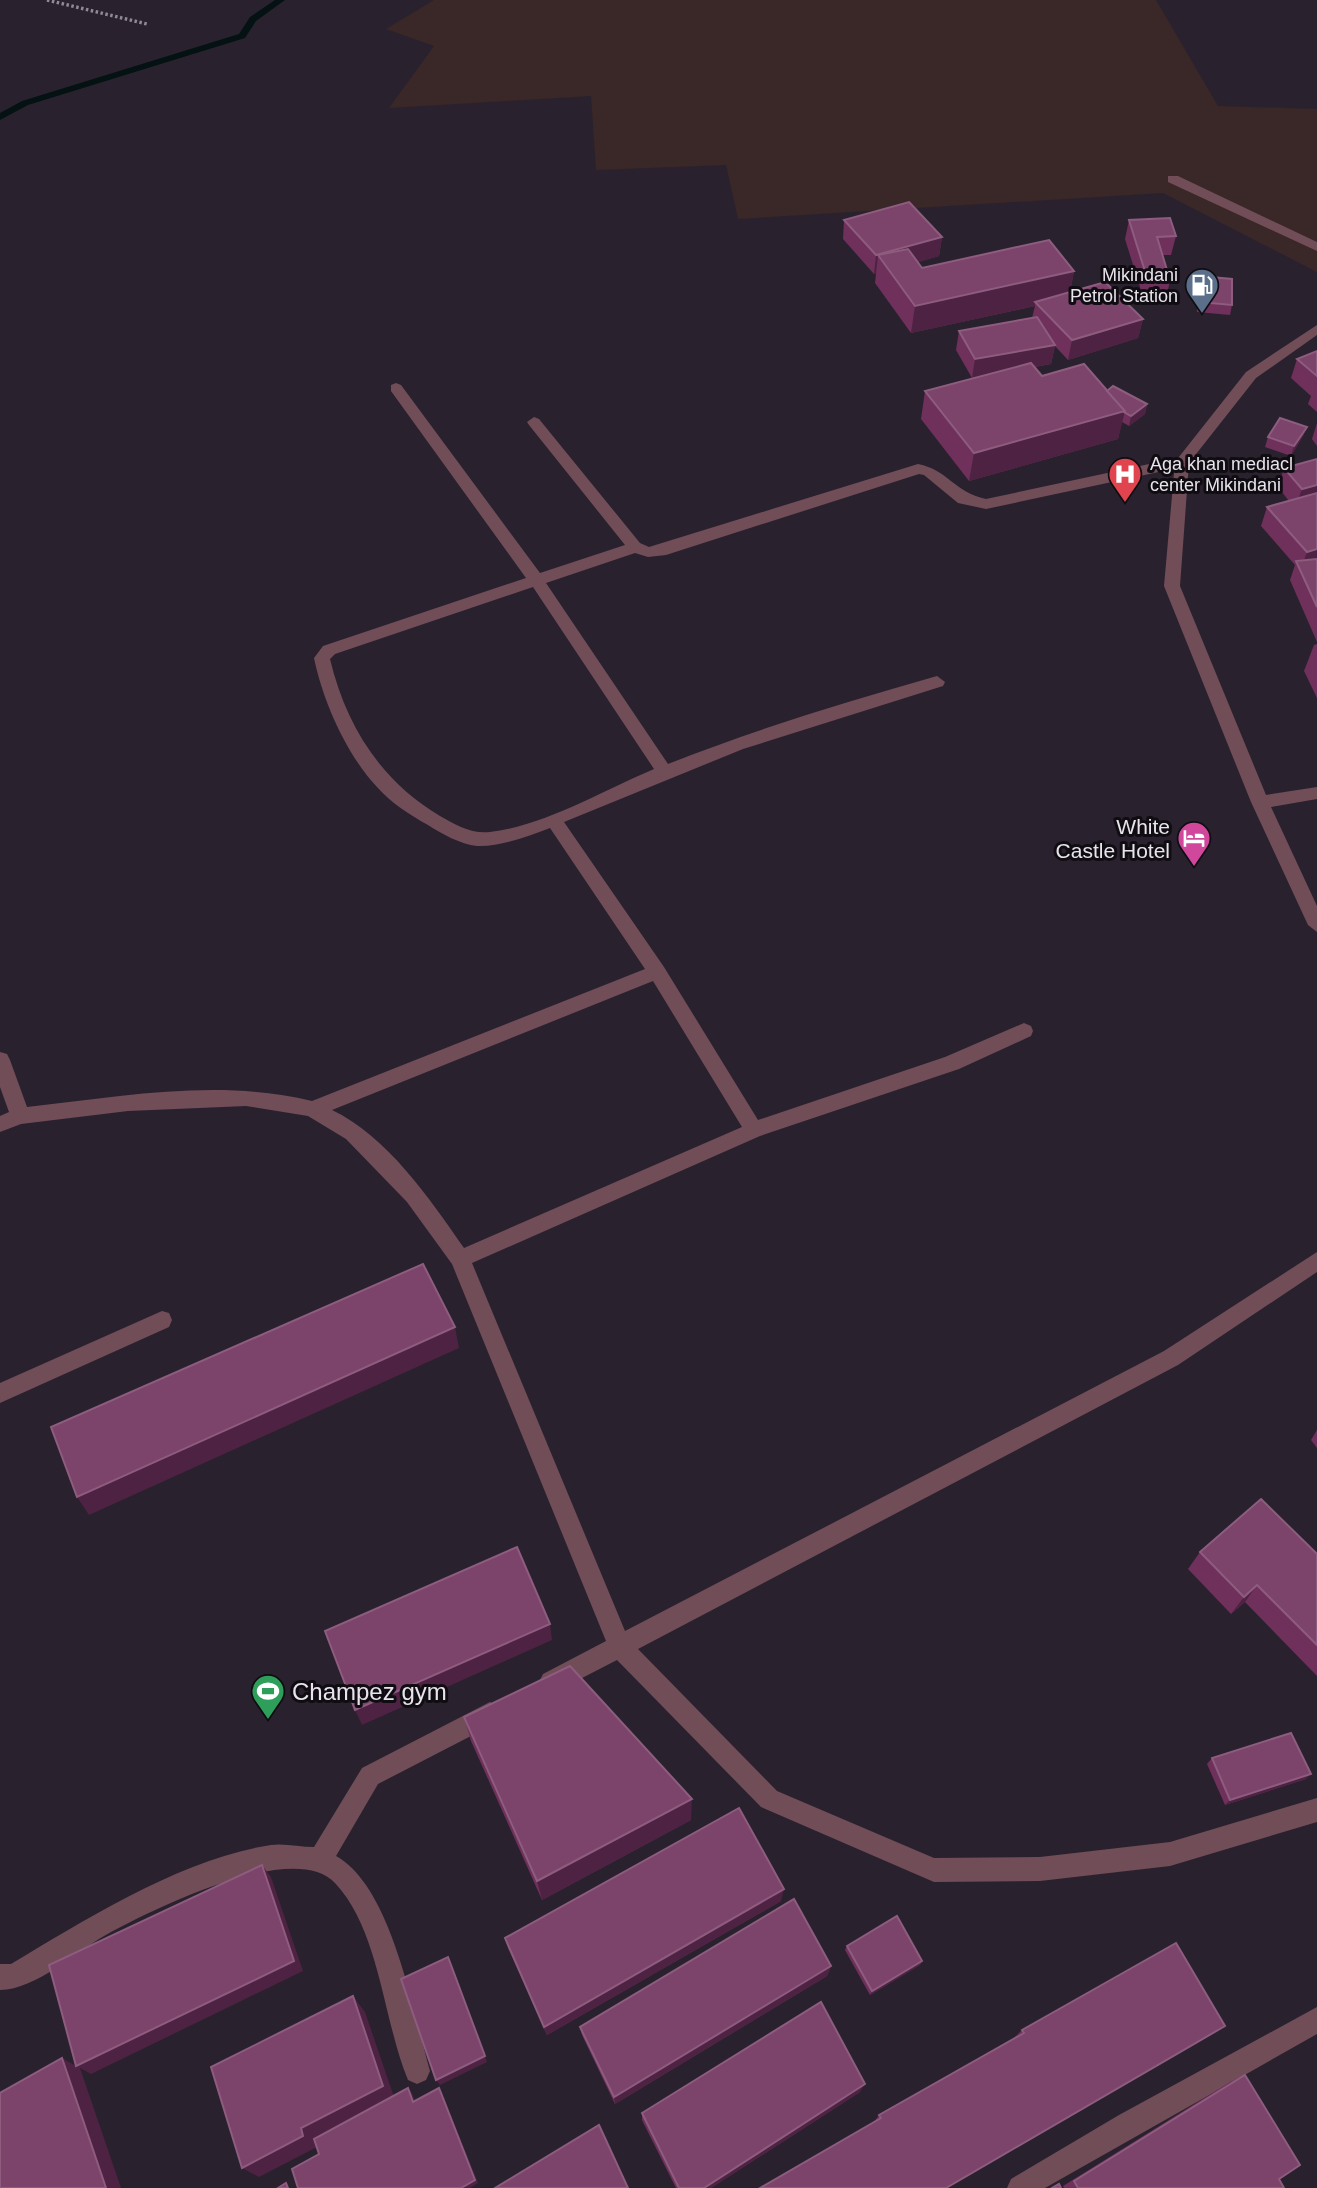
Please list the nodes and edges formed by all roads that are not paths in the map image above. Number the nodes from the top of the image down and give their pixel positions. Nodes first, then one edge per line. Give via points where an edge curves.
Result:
1 (1173, 179) dead end
2 (1317, 247) edge
3 (1317, 329) edge
4 (396, 388) dead end
5 (534, 422) dead end
6 (1182, 462) junction
7 (635, 547) junction
8 (537, 581) junction
9 (937, 682) dead end
10 (665, 772) junction
11 (1317, 793) edge
12 (1260, 802) junction
13 (552, 819) junction
14 (1317, 925) edge
15 (657, 972) junction
16 (1024, 1031) dead end
17 (0, 1060) edge
18 (313, 1109) junction
19 (10, 1120) edge
20 (754, 1130) junction
21 (460, 1259) junction
22 (1317, 1261) edge
23 (162, 1320) dead end
24 (0, 1393) edge
25 (621, 1647) junction
26 (537, 1690) edge
27 (513, 1702) edge
28 (1317, 1810) edge
29 (320, 1860) junction
30 (0, 1977) edge
31 (1317, 2020) edge
32 (416, 2071) dead end
33 (1020, 2188) edge

1 - 2 street
3 - 6 street via 1251,375
4 - 8 street
5 - 7 street
6 - 7 street via 986,504 963,499 929,471 918,469 660,551
6 - 12 street via 1172,586
7 - 8 street
8 - 10 street
8 - 13 street via 337,646 323,658 340,709 368,762 403,800 474,839 492,839
9 - 10 street via 749,740
10 - 13 street
11 - 12 street
12 - 14 street
13 - 15 street
15 - 18 street
15 - 20 street
16 - 20 street via 952,1063
17 - 19 street
18 - 19 street via 257,1098 175,1100
18 - 21 street via 355,1136 405,1185
20 - 21 street
21 - 25 street
22 - 25 street via 1171,1358
23 - 24 street
25 - 26 street
25 - 28 street via 769,1799 934,1870 1040,1869 1170,1854
27 - 29 street via 370,1776
29 - 30 street via 273,1857 222,1870 102,1923 13,1977
29 - 32 street via 343,1873 377,1927
31 - 33 street

